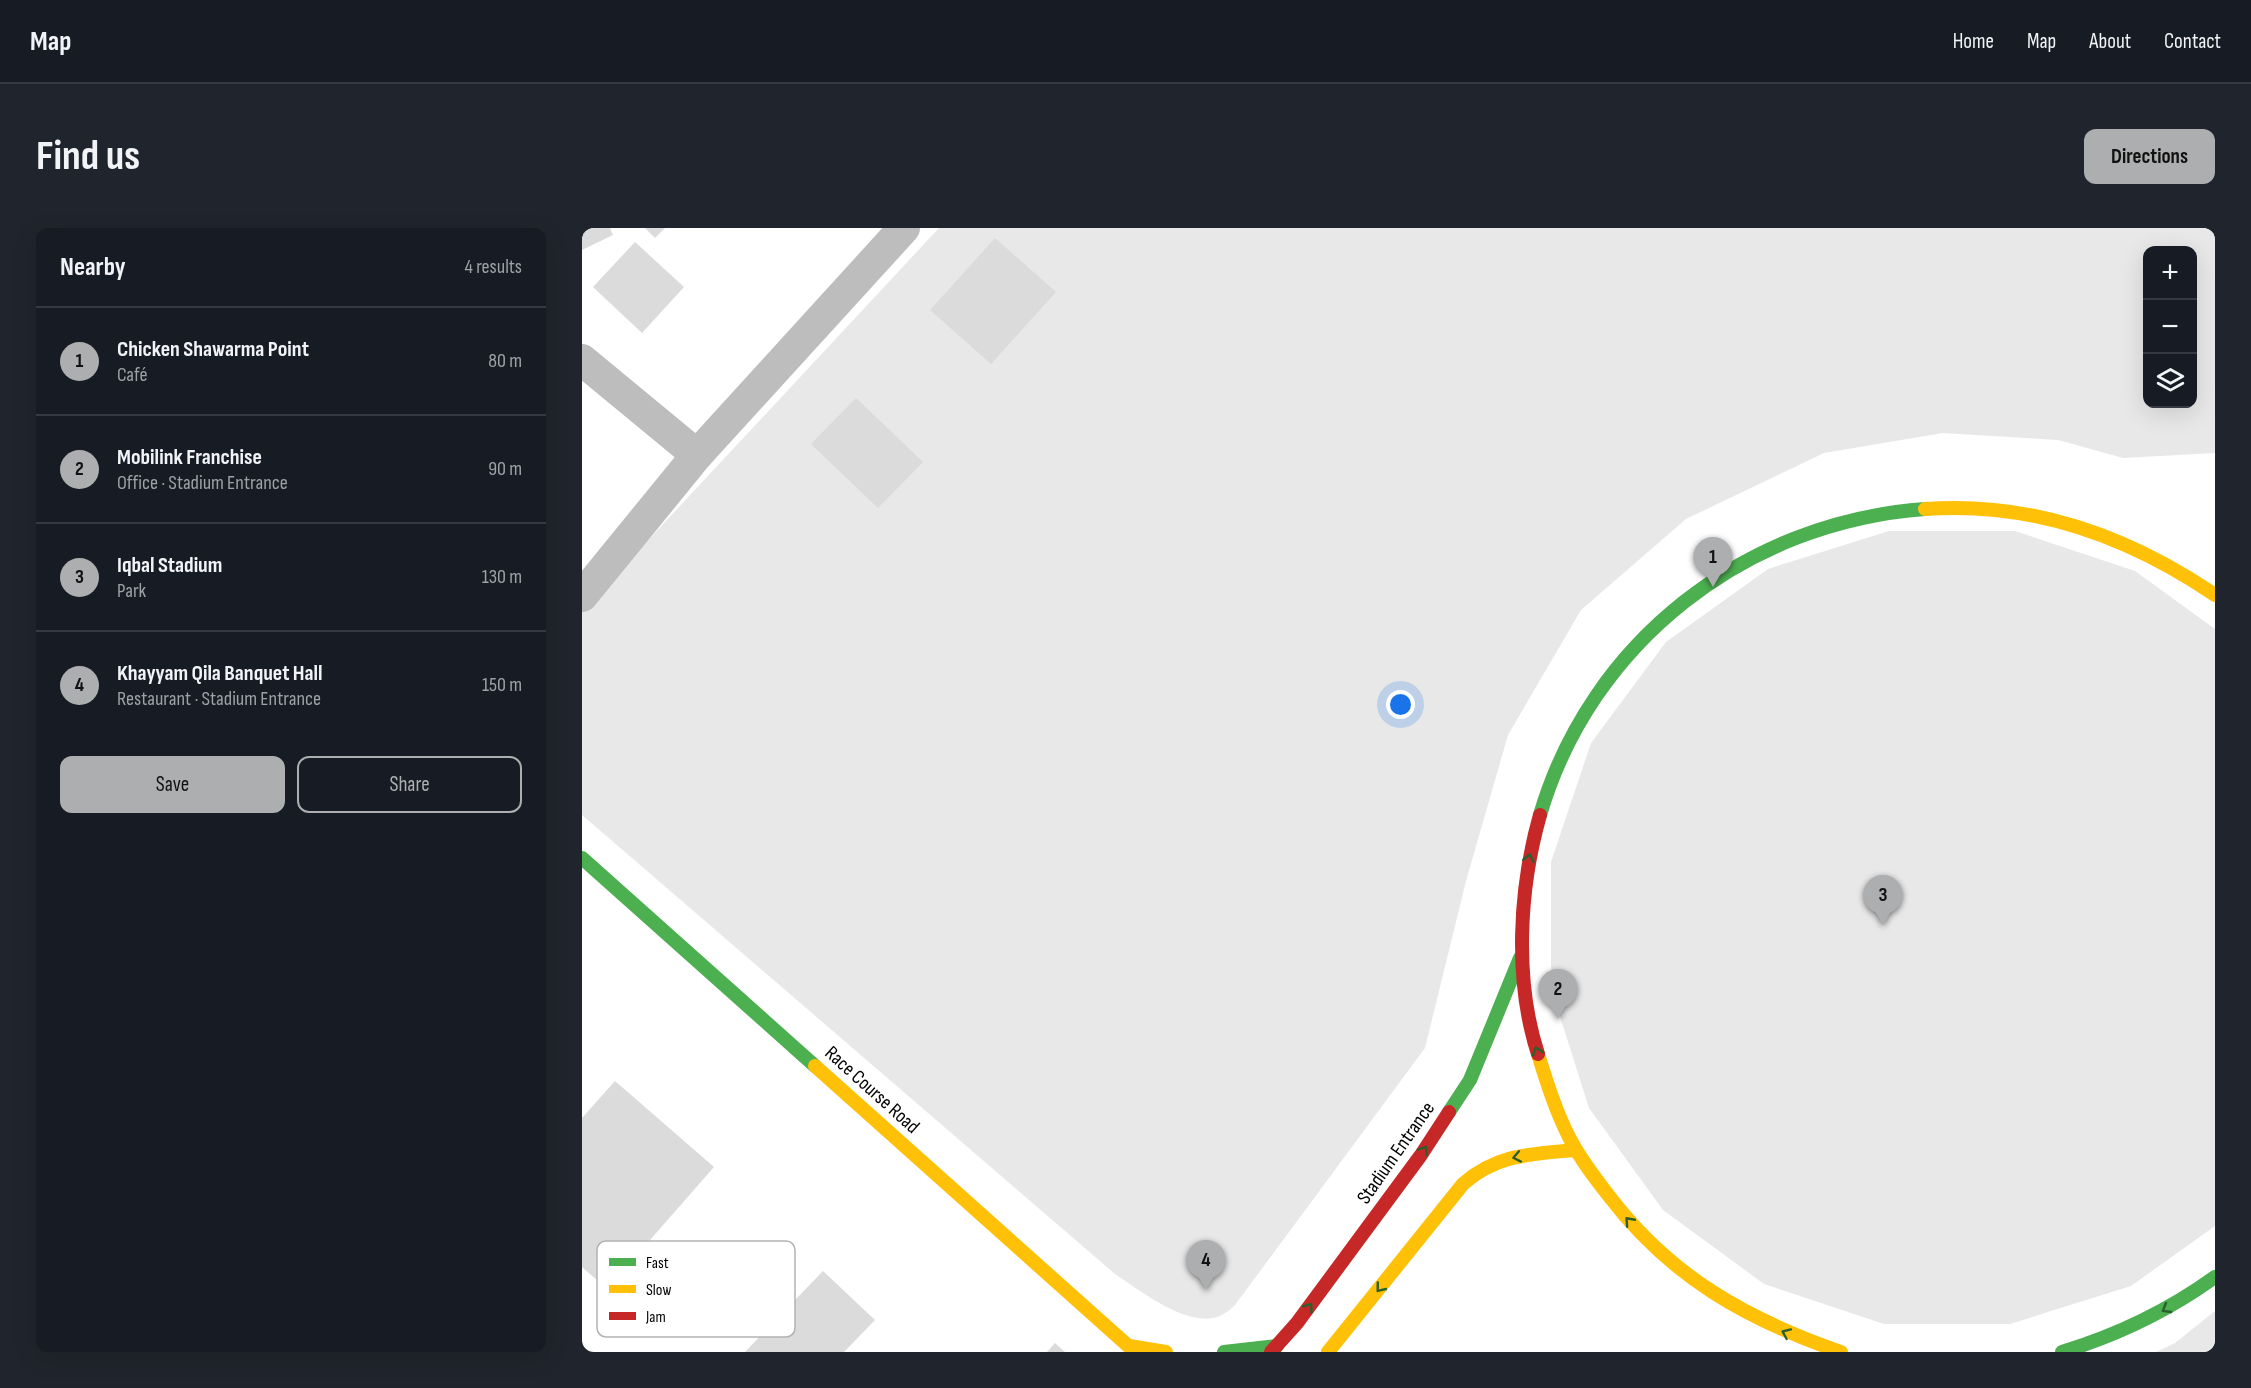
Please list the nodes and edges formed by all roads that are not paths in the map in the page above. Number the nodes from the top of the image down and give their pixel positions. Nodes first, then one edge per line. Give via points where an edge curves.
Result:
1 (904, 228) edge
2 (582, 360) edge
3 (697, 455) junction
4 (2215, 595) edge
5 (582, 596) edge
6 (582, 858) edge
7 (1521, 956) junction
8 (1575, 1150) junction
9 (2215, 1277) edge
10 (1132, 1349) edge
11 (1274, 1349) edge
12 (1166, 1352) edge
13 (1224, 1352) edge
14 (1328, 1352) edge
15 (1841, 1352) edge
16 (2061, 1352) edge

1 - 3 street
2 - 3 street
3 - 5 street
7 -> 4 street via 1523,891 1534,828 1556,767 1586,709 1624,657 1670,611 1723,572 1780,542 1841,521 1906,509 1971,507 2025,513 2098,531 2158,558
6 - 10 street, Race Course Road
8 -> 7 street via 1553,1100 1530,1029
11 -> 7 street, Stadium Entrance via 1421,1155 1470,1080
8 -> 14 street via 1498,1161 1481,1169 1463,1184
15 -> 8 street via 1753,1318 1676,1268 1613,1203
9 -> 16 street via 2146,1321
10 - 12 street
11 - 13 street

